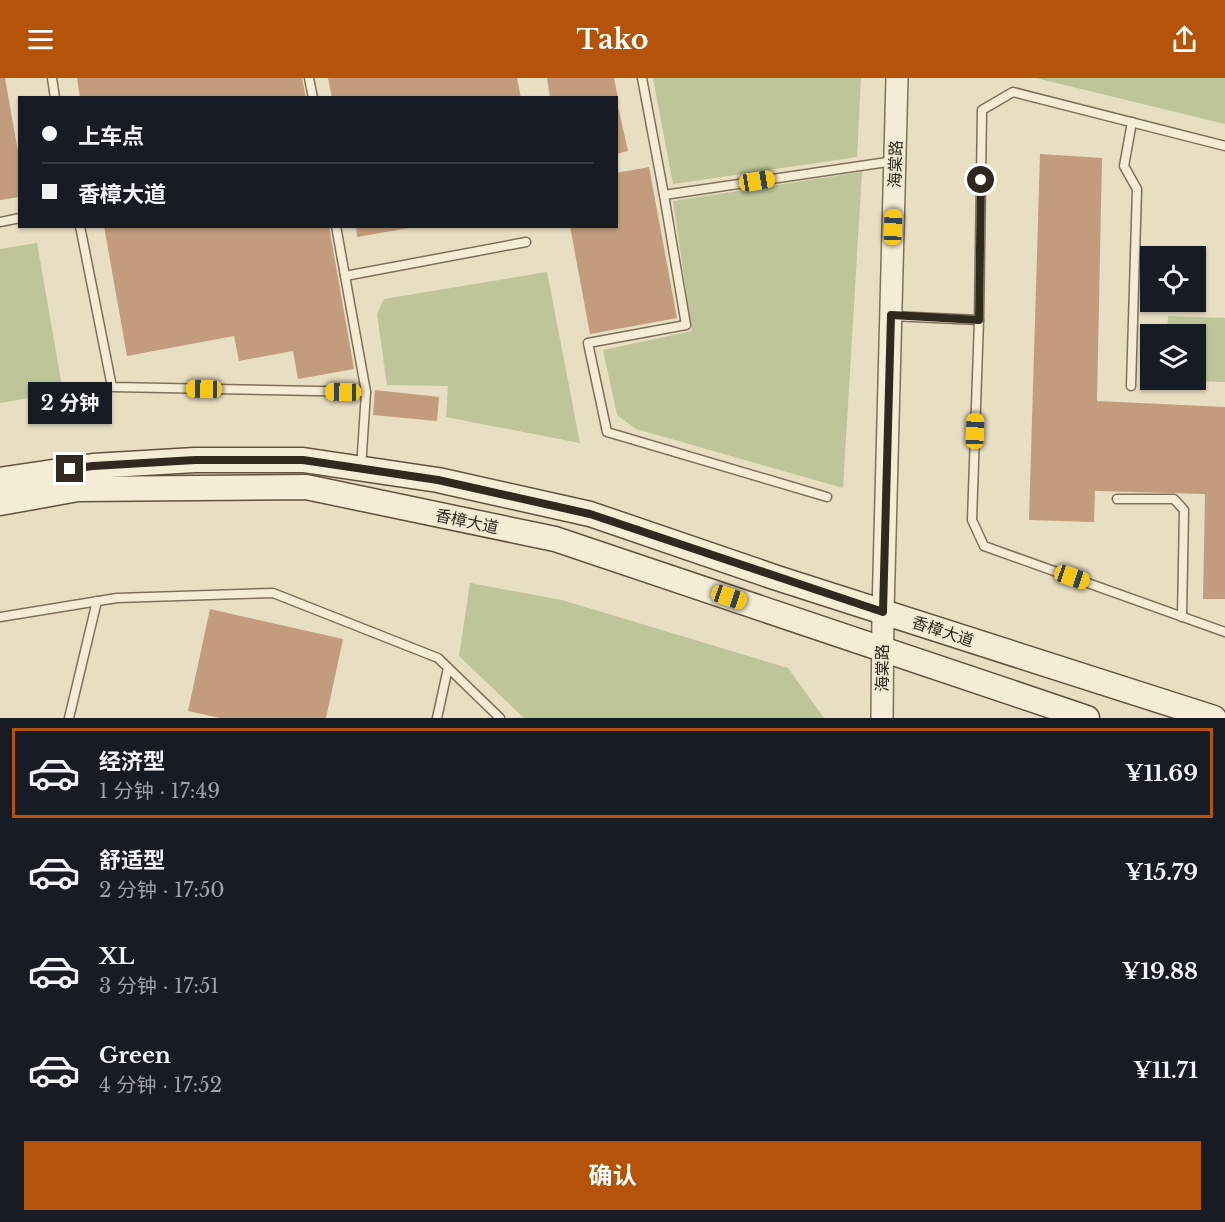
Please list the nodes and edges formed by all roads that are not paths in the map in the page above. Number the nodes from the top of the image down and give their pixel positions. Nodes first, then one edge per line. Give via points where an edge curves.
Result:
1 (51, 78) edge
2 (309, 78) edge
3 (642, 78) edge
4 (897, 78) edge
5 (55, 96) edge
6 (313, 96) edge
7 (1132, 122) junction
8 (1225, 146) edge
9 (895, 161) junction
10 (664, 195) junction
11 (18, 218) edge
12 (0, 222) edge
13 (80, 228) edge
14 (336, 228) edge
15 (526, 242) dead end
16 (345, 276) junction
17 (891, 315) junction
18 (979, 320) junction
19 (1131, 386) dead end
20 (366, 392) junction
21 (361, 468) junction
22 (0, 480) edge
23 (827, 497) dead end
24 (1118, 500) dead end
25 (0, 503) edge
26 (97, 601) junction
27 (883, 612) junction
28 (0, 616) edge
29 (1182, 616) junction
30 (1225, 632) edge
31 (883, 649) junction
32 (448, 668) junction
33 (69, 718) edge
34 (437, 718) edge
35 (500, 718) edge
36 (882, 718) edge
37 (1084, 718) edge
38 (1214, 718) edge

1 - 5 lane
2 - 6 lane
3 - 10 lane
4 - 9 street, 海棠路
7 - 8 lane
7 - 18 lane via 1013,92 982,110
7 - 19 lane via 1124,166 1137,189
9 - 10 lane
9 - 17 street, 海棠路
10 - 23 lane via 686,325 588,343 607,432
11 - 12 lane
13 - 20 lane via 112,387
14 - 16 lane
15 - 16 lane
16 - 20 lane
17 - 18 lane
17 - 27 street, 海棠路
18 - 29 lane via 972,520 984,546
20 - 21 lane
21 - 22 main road, 香樟大道 via 303,460 195,460 93,466
21 - 27 main road, 香樟大道 via 438,480 590,514
24 - 29 lane via 1174,499 1184,510
25 - 31 main road, 香樟大道 via 78,489 306,487 555,539
26 - 28 lane
26 - 32 lane via 273,593 438,658
26 - 33 lane
27 - 31 street, 海棠路
27 - 38 main road, 香樟大道
29 - 30 lane
31 - 36 street, 海棠路
31 - 37 main road, 香樟大道
32 - 34 lane
32 - 35 lane

